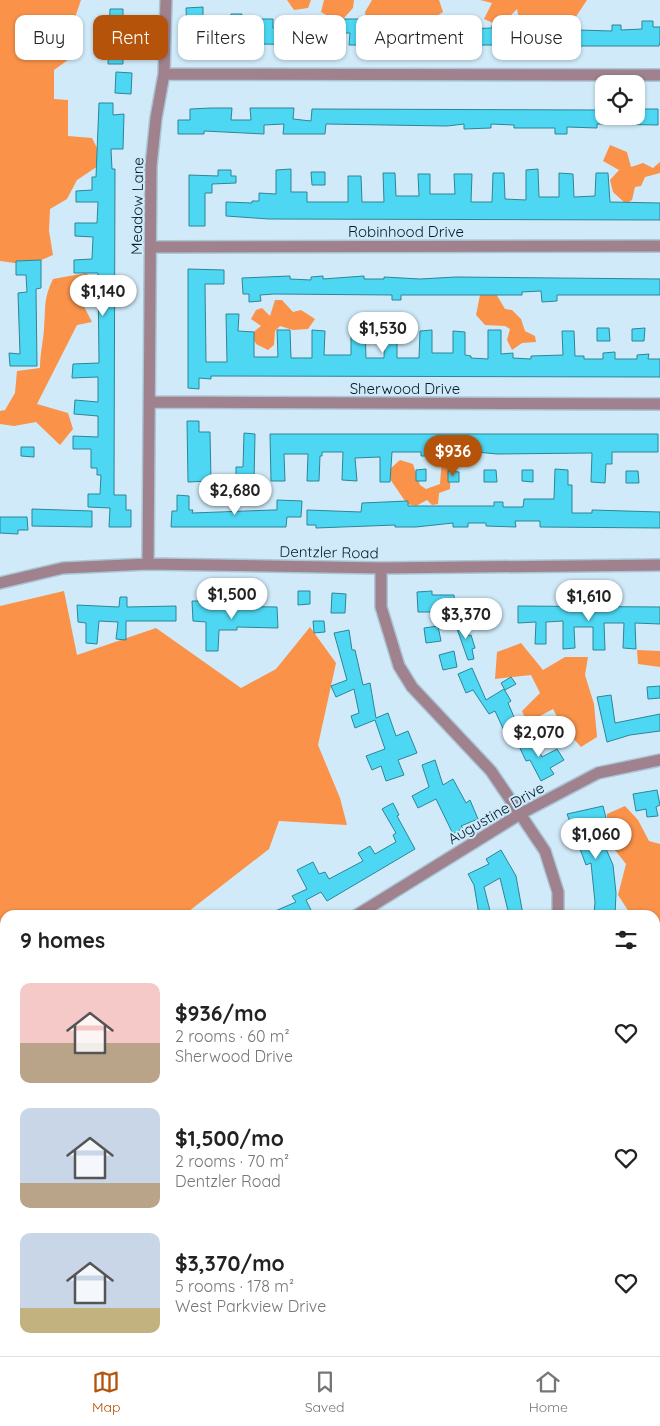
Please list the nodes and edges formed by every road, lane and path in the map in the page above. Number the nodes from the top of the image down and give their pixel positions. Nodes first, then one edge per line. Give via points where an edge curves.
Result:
1 (166, 0) edge
2 (164, 74) junction
3 (660, 75) edge
4 (660, 246) edge
5 (152, 247) junction
6 (149, 402) junction
7 (660, 404) edge
8 (148, 564) junction
9 (660, 565) edge
10 (381, 568) junction
11 (0, 583) edge
12 (660, 760) edge
13 (520, 814) junction
14 (365, 910) edge
15 (558, 910) edge

1 - 2 street, Meadow Lane
2 - 3 street
2 - 5 street, Meadow Lane via 151,166
4 - 5 street, Robinhood Drive
5 - 6 street, Meadow Lane
6 - 7 street, Sherwood Drive
6 - 8 street, Meadow Lane
8 - 10 street, Dentzler Road
8 - 11 street, Dentzler Road via 63,568
9 - 10 street, Dentzler Road
10 - 13 street via 381,607 399,666 412,687 492,771
12 - 13 street, Augustine Drive via 598,773
13 - 14 street, Augustine Drive
13 - 15 street via 546,851 558,892

